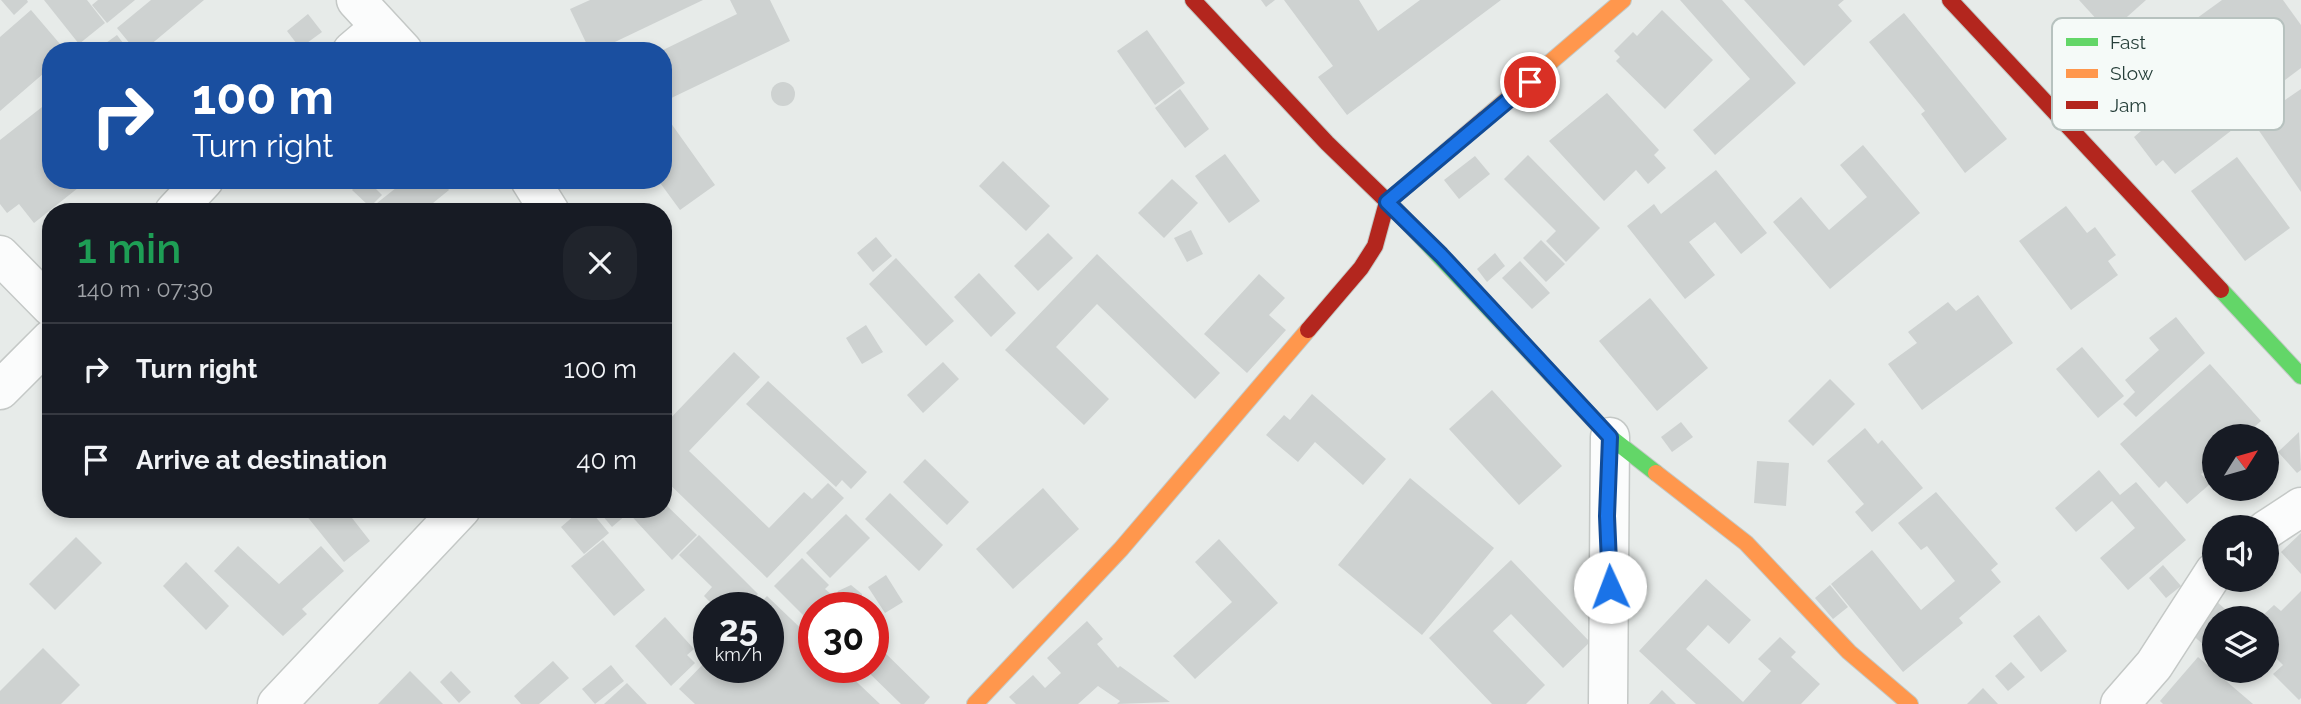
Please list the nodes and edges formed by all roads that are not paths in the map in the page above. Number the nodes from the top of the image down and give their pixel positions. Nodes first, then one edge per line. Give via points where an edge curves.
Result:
1 (1193, 0) edge
2 (1623, 0) edge
3 (1950, 0) edge
4 (2052, 109) edge
5 (2071, 130) edge
6 (196, 189) edge
7 (1387, 202) junction
8 (182, 203) edge
9 (0, 255) edge
10 (42, 298) edge
11 (42, 348) edge
12 (2301, 376) edge
13 (0, 390) edge
14 (1610, 437) junction
15 (2301, 508) edge
16 (453, 518) edge
17 (2279, 522) edge
18 (2202, 591) edge
19 (277, 704) edge
20 (975, 704) edge
21 (1608, 704) edge
22 (1910, 704) edge
23 (2120, 704) edge

1 - 7 street
2 - 7 street
3 - 4 street
5 - 12 street
6 - 8 street
7 - 14 street
7 - 20 street via 1376,246 1362,268 1121,550
9 - 10 street
11 - 13 street
14 - 21 street
14 - 22 street via 1746,543 1849,652
15 - 17 street
16 - 19 street
18 - 23 street via 2154,666

